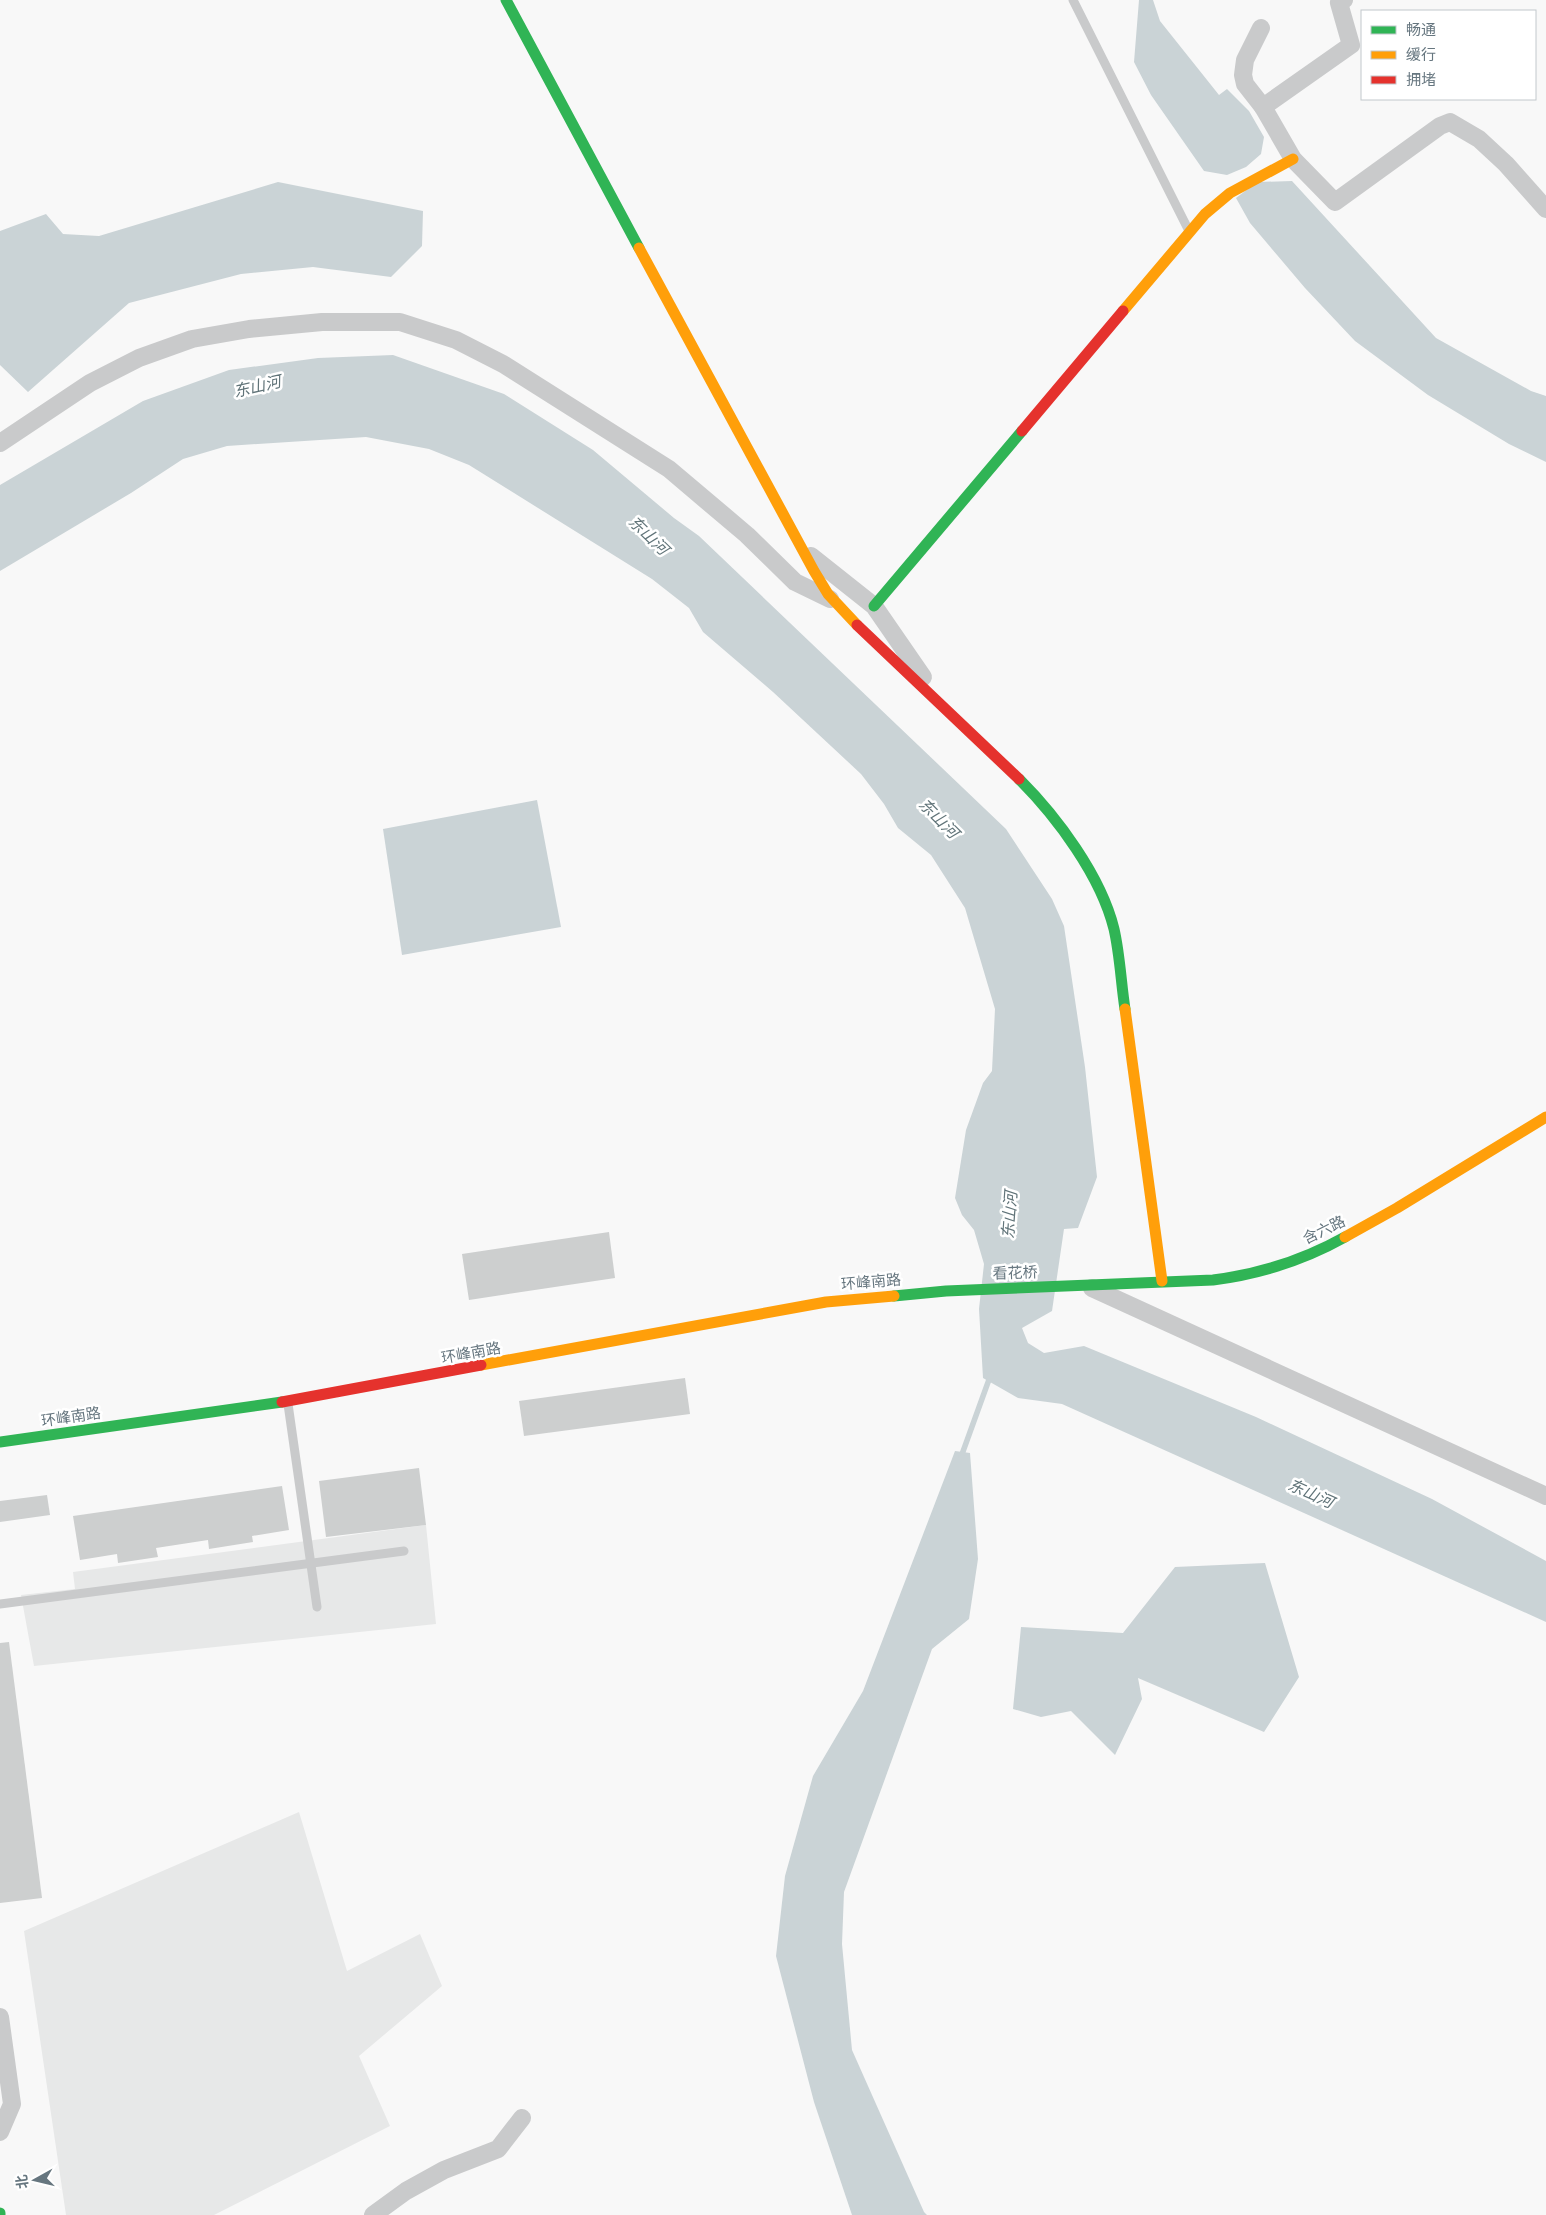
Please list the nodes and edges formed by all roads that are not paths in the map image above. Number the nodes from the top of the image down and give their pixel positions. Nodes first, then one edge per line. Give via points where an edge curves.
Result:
1 (506, 0) edge
2 (1074, 0) edge
3 (1344, 0) edge
4 (1261, 28) dead end
5 (1263, 107) junction
6 (1293, 159) junction
7 (1546, 209) edge
8 (1190, 232) junction
9 (0, 443) edge
10 (801, 548) junction
11 (833, 600) junction
12 (874, 606) junction
13 (943, 706) junction
14 (1546, 1117) edge
15 (1162, 1281) junction
16 (1086, 1285) junction
17 (946, 1291) joint
18 (288, 1401) junction
19 (0, 1442) edge
20 (1546, 1496) edge
21 (404, 1551) dead end
22 (311, 1563) junction
23 (0, 1604) edge
24 (317, 1607) dead end
25 (0, 2017) edge
26 (522, 2118) dead end
27 (0, 2132) edge
28 (373, 2215) edge

1 - 10 street
2 - 8 lane
3 - 5 street via 1339,3 1351,46
4 - 5 street via 1244,60 1243,75 1245,84
5 - 6 street
6 - 7 street via 1335,202 1450,122 1479,139
6 - 8 street via 1230,193
8 - 12 street
9 - 11 street via 90,383 139,358 192,339 249,329 322,322 400,322 456,340 503,364 669,469 747,535 796,582
10 - 11 street
10 - 12 street
11 - 13 street
12 - 13 street
13 - 15 street via 1044,806 1086,866 1106,902 1114,929
14 - 15 street, 含六路 via 1325,1248 1250,1275
15 - 16 street, 含六路
16 - 17 street, 看花桥
16 - 20 street
17 - 18 street, 环峰南路 via 826,1302
18 - 19 street, 环峰南路
18 - 22 lane
21 - 22 lane
22 - 23 lane
22 - 24 lane
25 - 27 street via 12,2104
26 - 28 street via 498,2149 444,2170 406,2191

